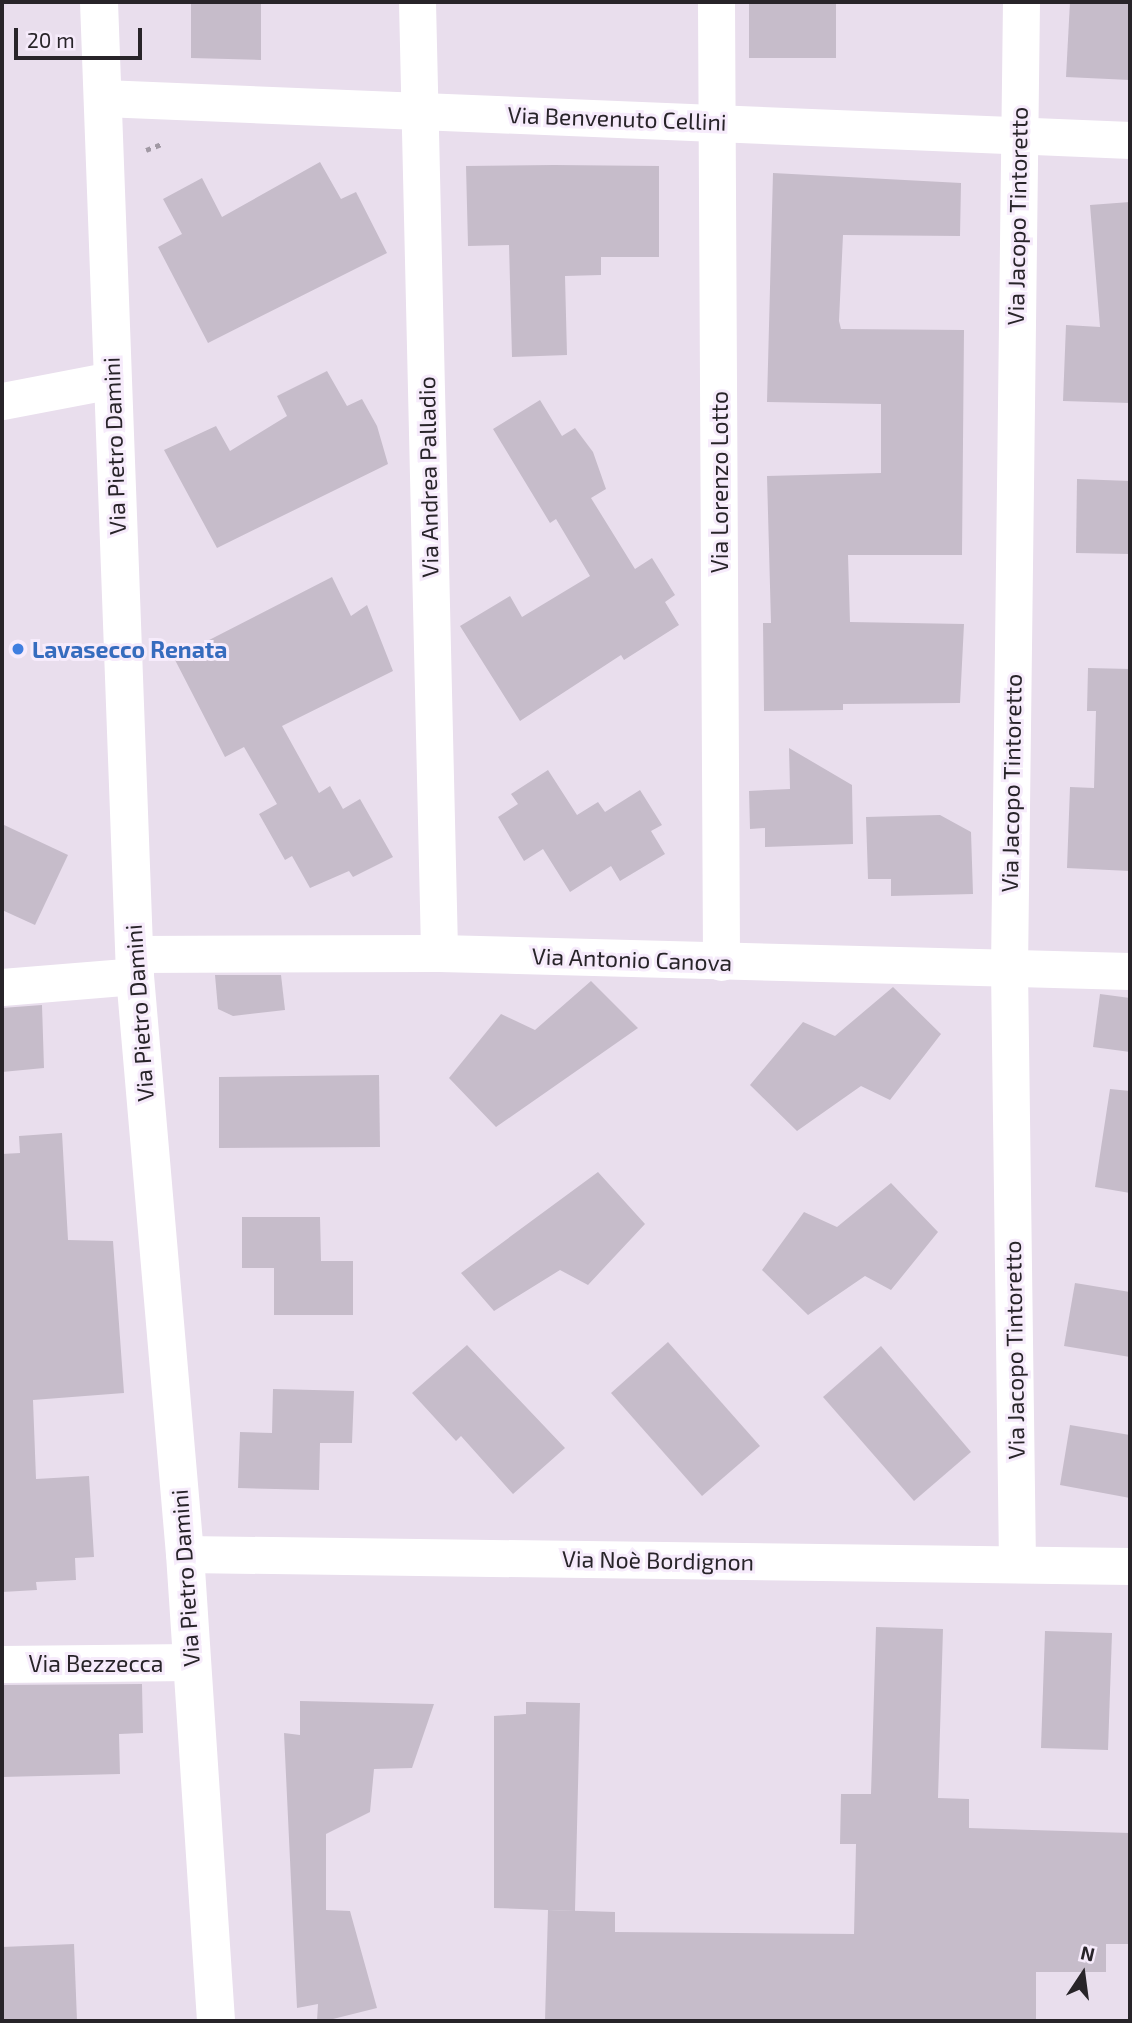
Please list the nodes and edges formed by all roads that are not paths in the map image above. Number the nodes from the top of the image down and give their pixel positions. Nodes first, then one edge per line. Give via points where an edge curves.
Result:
1 (99, 2) edge
2 (417, 2) edge
3 (716, 2) edge
4 (1021, 2) edge
5 (103, 98) junction
6 (421, 109) junction
7 (719, 122) junction
8 (1018, 134) junction
9 (1130, 140) edge
10 (112, 380) junction
11 (2, 401) edge
12 (439, 953) junction
13 (721, 962) junction
14 (135, 965) junction
15 (1009, 969) junction
16 (1130, 971) edge
17 (2, 987) edge
18 (185, 1553) junction
19 (1017, 1564) junction
20 (1130, 1566) edge
21 (190, 1662) junction
22 (2, 1664) edge
23 (216, 2021) edge

1 - 5 street, Via Pietro Damini
2 - 6 street, Via Andrea Palladio
3 - 7 street, Via Lorenzo Lotto
4 - 8 street, Via Jacopo Tintoretto
5 - 6 street, Via Benvenuto Cellini
5 - 10 street, Via Pietro Damini
6 - 7 street, Via Benvenuto Cellini
6 - 12 street, Via Andrea Palladio
7 - 8 street, Via Benvenuto Cellini
7 - 13 street, Via Lorenzo Lotto
8 - 9 street, Via Benvenuto Cellini
8 - 15 street, Via Jacopo Tintoretto
10 - 11 street
10 - 14 street, Via Pietro Damini
12 - 13 street, Via Antonio Canova
12 - 14 street, Via Antonio Canova
13 - 15 street, Via Antonio Canova
14 - 17 street, Via Antonio Canova
14 - 18 street, Via Pietro Damini
15 - 16 street, Via Antonio Canova
15 - 19 street, Via Jacopo Tintoretto
18 - 19 street, Via Noè Bordignon
18 - 21 street, Via Pietro Damini
19 - 20 street, Via Noè Bordignon
21 - 22 street, Via Bezzecca
21 - 23 street, Via Pietro Damini

